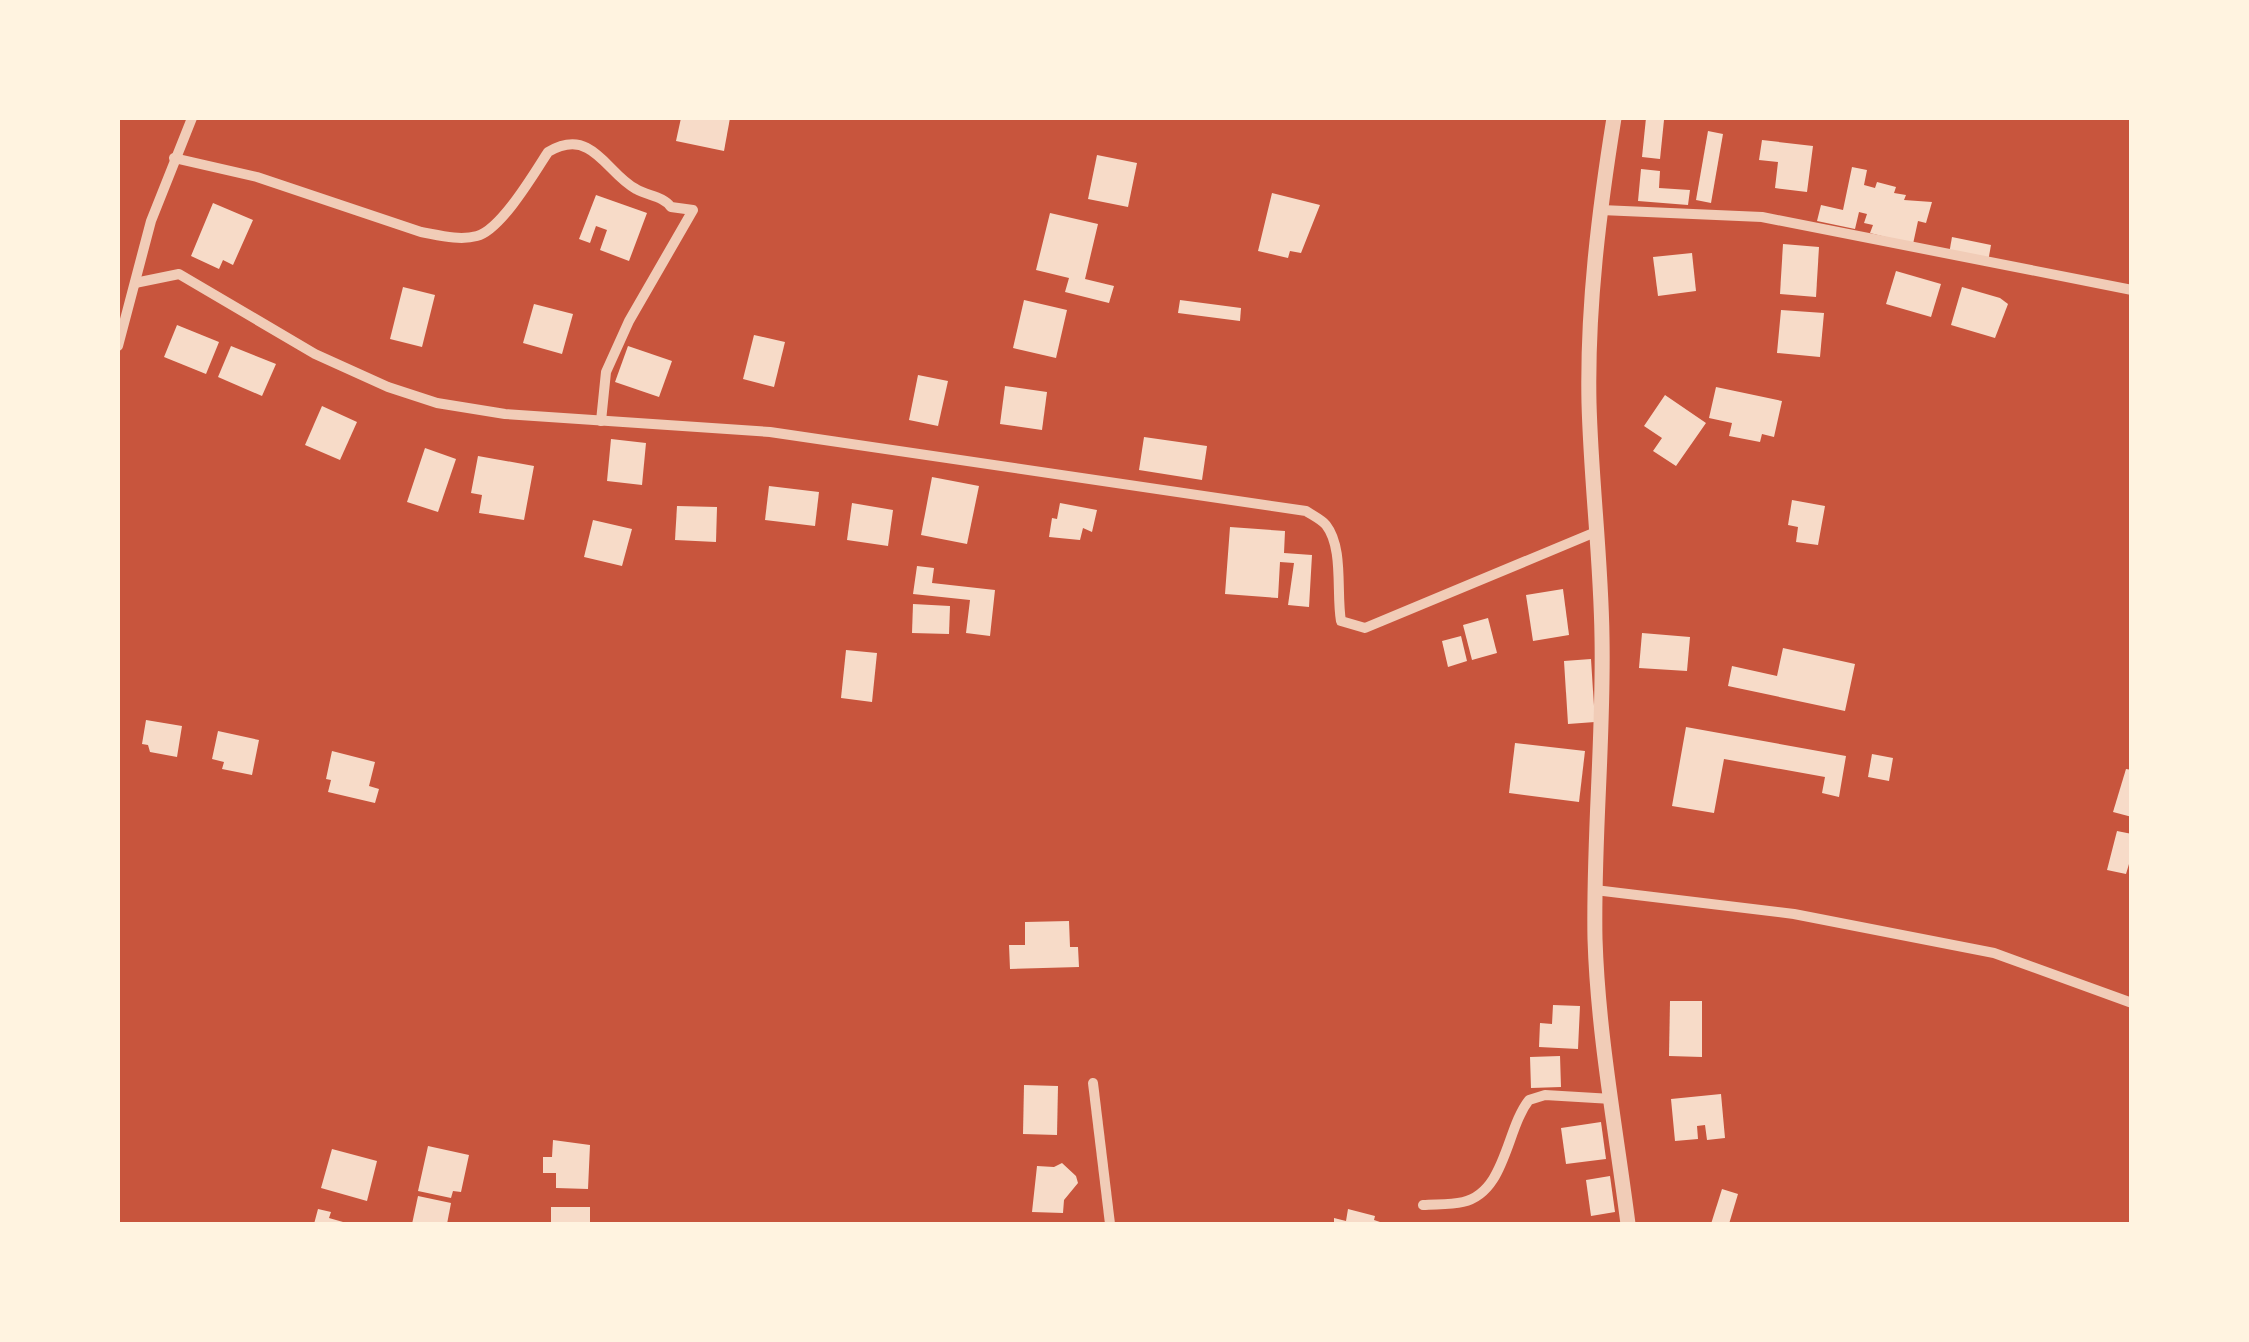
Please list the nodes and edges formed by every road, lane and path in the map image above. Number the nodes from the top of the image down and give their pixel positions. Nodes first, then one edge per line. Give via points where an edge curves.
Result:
1 (192, 118) edge
2 (1614, 118) edge
3 (174, 158) junction
4 (1601, 210) junction
5 (135, 283) junction
6 (2132, 290) edge
7 (118, 346) edge
8 (601, 421) junction
9 (1598, 532) junction
10 (1595, 890) junction
11 (2132, 1003) edge
12 (1093, 1083) dead end
13 (1612, 1098) junction
14 (1424, 1205) dead end
15 (1110, 1224) edge
16 (1628, 1224) edge

1 - 3 street
2 - 4 street
3 - 5 street
3 - 8 street via 256,177 421,232 476,236 499,220 548,152 573,144 588,148 634,188 692,210 606,372
4 - 6 street via 1762,217
4 - 9 street via 1589,403
5 - 7 street
5 - 8 street via 179,274 316,354 438,403
8 - 9 street via 770,432 1306,511 1326,526 1336,554 1342,621 1366,628
9 - 10 street via 1603,684
10 - 11 street via 1794,914 1994,952
10 - 13 street via 1598,995
12 - 15 street
13 - 14 street via 1535,1097 1479,1194 1466,1202
13 - 16 street

